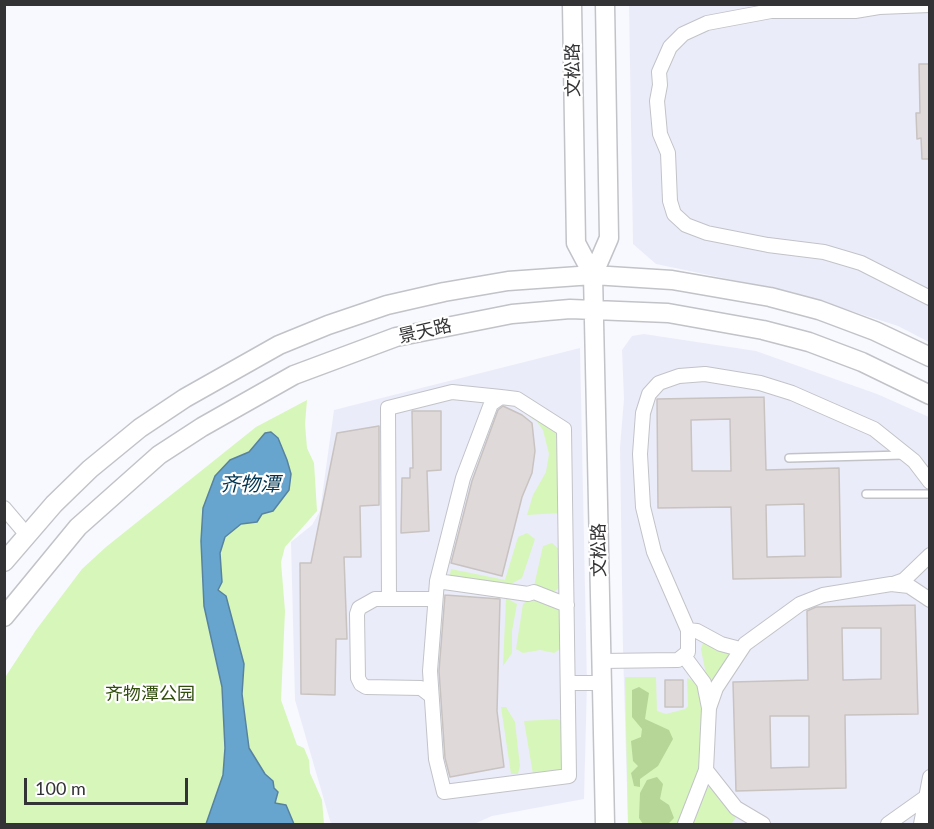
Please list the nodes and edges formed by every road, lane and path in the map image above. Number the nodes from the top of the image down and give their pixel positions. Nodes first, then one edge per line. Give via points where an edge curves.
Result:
1 (572, 4) edge
2 (605, 4) edge
3 (930, 5) edge
4 (592, 275) junction
5 (930, 298) edge
6 (593, 309) junction
7 (930, 357) edge
8 (930, 395) edge
9 (501, 397) junction
10 (908, 455) junction
11 (789, 458) dead end
12 (930, 482) edge
13 (866, 494) dead end
14 (930, 494) edge
15 (4, 508) edge
16 (27, 535) junction
17 (930, 555) edge
18 (4, 562) edge
19 (437, 581) junction
20 (891, 584) junction
21 (389, 599) junction
22 (434, 599) junction
23 (930, 600) edge
24 (567, 605) junction
25 (4, 617) edge
26 (688, 630) junction
27 (740, 650) junction
28 (684, 656) junction
29 (602, 661) junction
30 (568, 683) junction
31 (602, 683) junction
32 (430, 695) junction
33 (709, 708) junction
34 (706, 770) junction
35 (930, 777) edge
36 (926, 797) junction
37 (605, 825) edge
38 (685, 825) edge
39 (763, 825) edge
40 (888, 825) edge
41 (921, 825) edge

1 - 4 street, 文松路 via 576,243
2 - 4 street, 文松路 via 609,238
3 - 5 street via 855,11 771,11 707,23 683,34 670,47 659,72 657,101 660,134 668,153 670,201 674,214 686,225 706,233 824,252 861,263
4 - 6 street, 文松路
4 - 7 street, 景天路 via 672,280 770,297 819,310
4 - 16 street, 景天路 via 508,280 444,292 387,305 279,345 140,428 90,469
6 - 8 street, 景天路 via 668,313 763,330 862,362
6 - 25 street, 景天路 via 512,314 396,337 294,375 159,455 112,494 78,527
6 - 29 street, 文松路
9 - 19 street via 490,404 463,478
9 - 21 street via 452,392 388,408
9 - 24 street via 517,399 564,429
10 - 11 lane
10 - 12 street
10 - 26 street via 874,429 844,414 760,383 699,374 667,380 652,388 642,426 643,507 654,552
13 - 14 lane
15 - 16 street
16 - 18 street, 景天路
17 - 20 street via 904,580
19 - 22 street
19 - 24 street via 534,592
20 - 23 street via 909,586
20 - 27 street via 823,595 800,604 774,620
21 - 22 street
21 - 32 street via 366,602 357,614 358,678 366,687 413,686
22 - 32 street
24 - 30 street
26 - 27 street
26 - 28 street via 690,643
27 - 33 street
28 - 29 street via 678,660
28 - 33 street via 704,683
29 - 31 street, 文松路
30 - 31 street
30 - 32 street via 569,776 444,792 436,759
31 - 37 street, 文松路
33 - 34 street
34 - 38 street
34 - 39 street via 736,808
35 - 36 street
36 - 40 street
36 - 41 street

